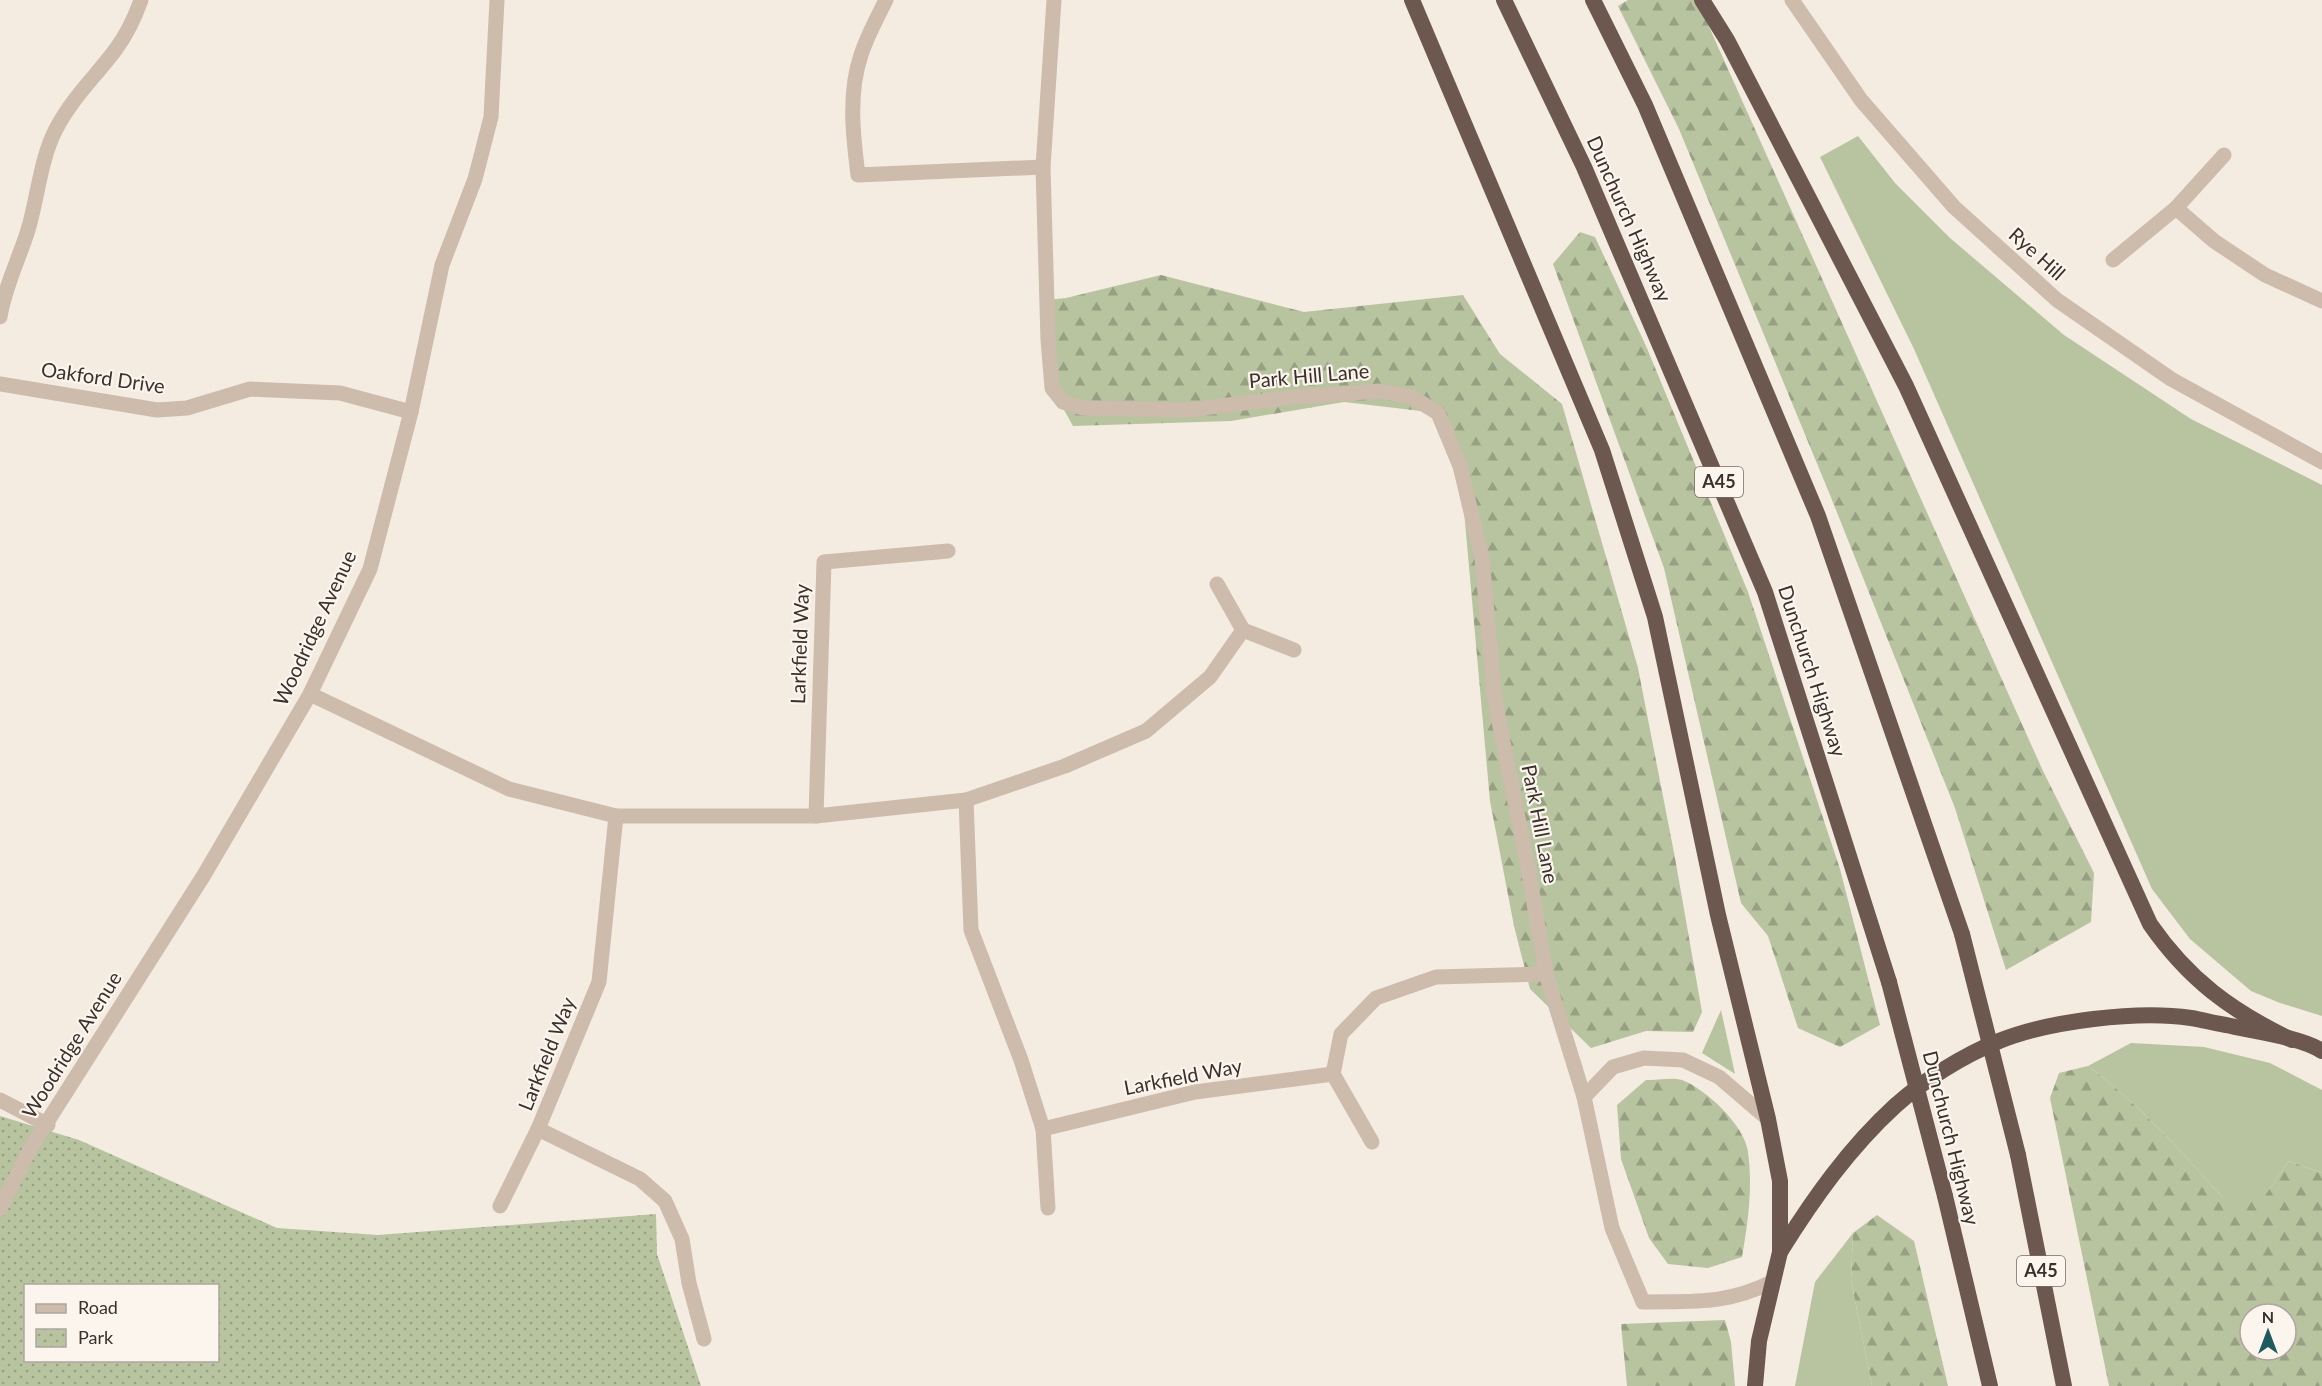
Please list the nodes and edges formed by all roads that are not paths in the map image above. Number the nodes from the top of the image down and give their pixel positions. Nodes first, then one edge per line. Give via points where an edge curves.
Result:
1 (141, 0) edge
2 (497, 0) edge
3 (886, 0) edge
4 (1054, 0) edge
5 (1412, 0) edge
6 (1504, 0) edge
7 (1593, 0) edge
8 (1702, 0) edge
9 (1792, 0) edge
10 (2224, 155) dead end
11 (1043, 167) junction
12 (2176, 208) junction
13 (2113, 261) dead end
14 (2322, 301) edge
15 (0, 317) edge
16 (0, 384) edge
17 (411, 412) junction
18 (2322, 462) edge
19 (948, 551) dead end
20 (1217, 584) dead end
21 (1243, 630) junction
22 (1294, 650) dead end
23 (310, 694) junction
24 (966, 800) junction
25 (616, 816) junction
26 (816, 816) junction
27 (1546, 974) junction
28 (2292, 1040) junction
29 (2320, 1049) edge
30 (1333, 1074) junction
31 (1584, 1097) junction
32 (0, 1100) edge
33 (1768, 1119) junction
34 (48, 1125) junction
35 (1042, 1129) junction
36 (538, 1130) junction
37 (1372, 1142) dead end
38 (500, 1206) dead end
39 (1048, 1208) dead end
40 (0, 1209) edge
41 (1780, 1252) junction
42 (1772, 1282) junction
43 (704, 1339) dead end
44 (1755, 1386) edge
45 (1990, 1386) edge
46 (2064, 1386) edge

1 - 15 street via 117,49 81,89 56,130
2 - 17 street, Woodridge Avenue via 491,117 475,179 442,265
3 - 11 street via 861,55 853,88 858,176
4 - 11 street, Park Hill Lane
5 - 33 highway via 1602,450 1655,617 1718,915
6 - 45 highway, Dunchurch Highway / A45, bridge via 1584,167 1765,592 1889,982
7 - 46 highway, A45, bridge via 1645,105 1818,516 1962,934 2018,1155
8 - 28 highway via 1727,40 1906,386 2150,924 2169,952 2193,976 2258,1024
9 - 18 street, Rye Hill via 1861,100 1954,207 2057,300 2171,379
10 - 12 street
11 - 27 street, Park Hill Lane via 1052,388 1063,402 1083,408 1187,410 1380,391 1412,397 1438,413 1460,466 1482,558 1495,701
12 - 13 street
12 - 14 street via 2214,241 2265,275
16 - 17 street, Oakford Drive via 156,410 187,408 250,389 340,393
17 - 23 street, Woodridge Avenue via 370,570
19 - 26 street, Larkfield Way via 824,562
20 - 21 street
21 - 22 street
21 - 24 street via 1210,677 1146,731 1065,766
23 - 25 street via 509,789
23 - 34 street, Woodridge Avenue via 204,875
24 - 26 street
24 - 35 street via 971,930 1022,1060
25 - 26 street
25 - 36 street, Larkfield Way via 599,982
27 - 30 street via 1436,977 1376,998 1341,1034
27 - 31 street, Park Hill Lane
28 - 29 highway
28 - 41 highway via 2190,1017 2128,1016 2061,1024 2000,1041 1947,1068 1896,1105 1847,1156
30 - 35 street, Larkfield Way via 1195,1092
30 - 37 street
31 - 33 street via 1612,1067 1644,1058 1683,1060 1719,1077
31 - 42 street, Park Hill Lane via 1612,1228 1643,1302 1717,1301
32 - 34 street
33 - 41 highway via 1780,1181
34 - 40 street, Woodridge Avenue via 30,1149
35 - 39 street
36 - 38 street, Larkfield Way
36 - 43 street, Larkfield Way via 640,1179 665,1201 682,1239
41 - 42 highway
42 - 44 highway via 1759,1341

